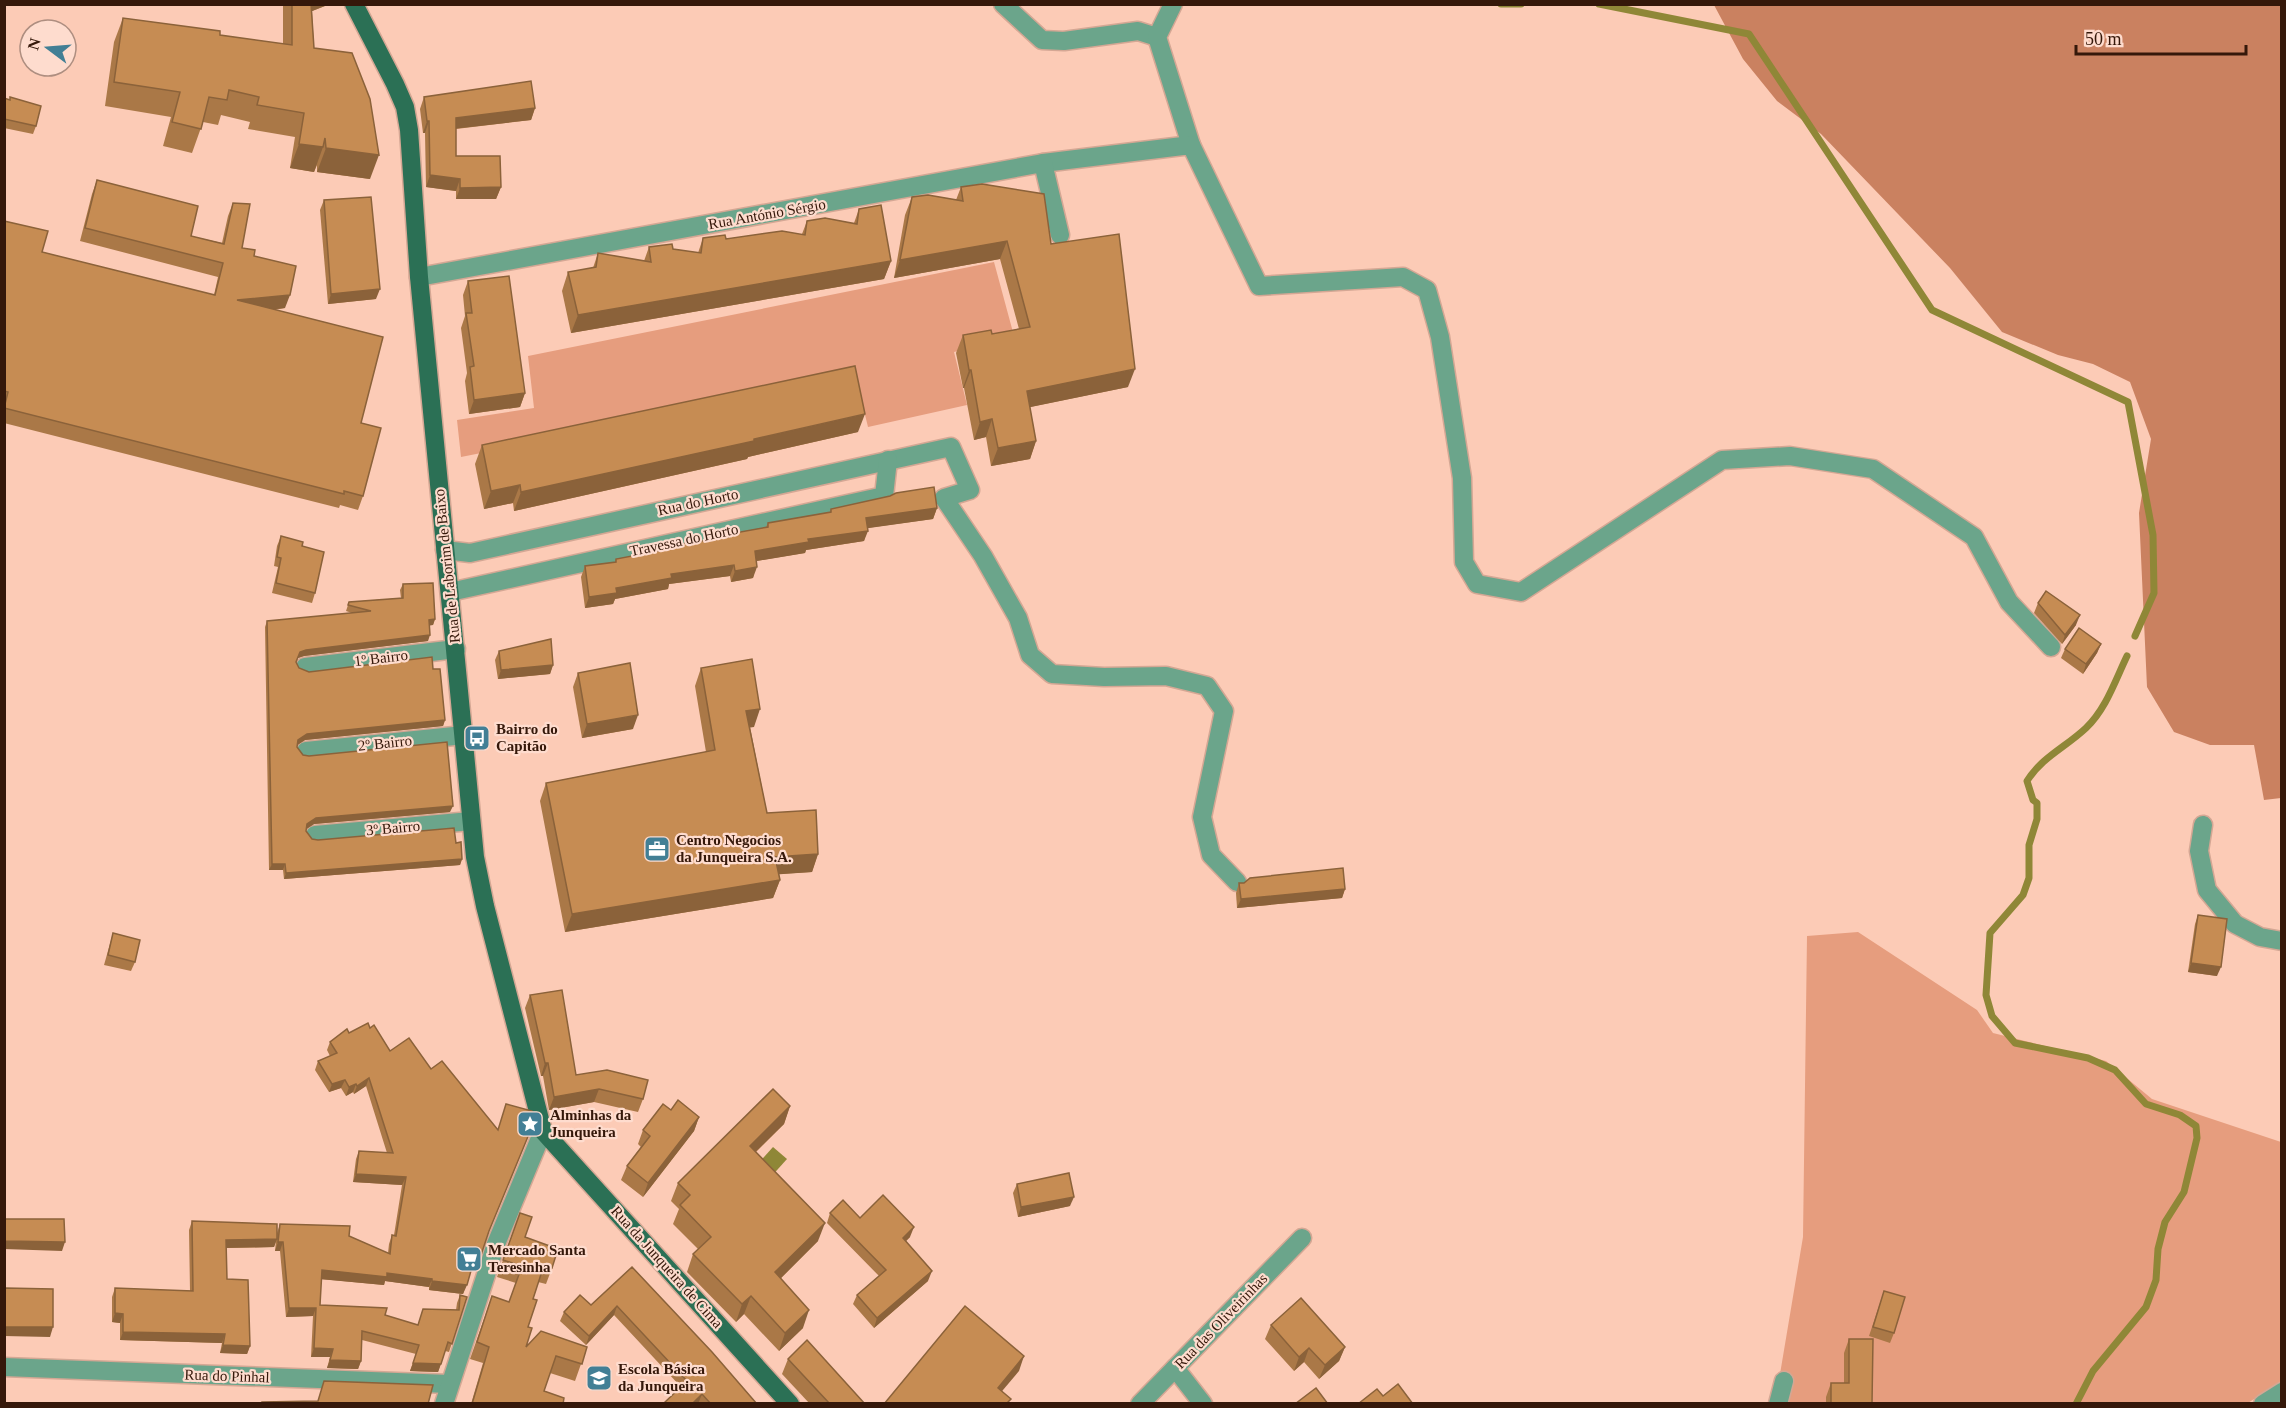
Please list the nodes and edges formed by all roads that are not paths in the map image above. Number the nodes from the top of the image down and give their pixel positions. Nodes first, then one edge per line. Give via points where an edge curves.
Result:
1 (354, 4) edge
2 (1003, 4) edge
3 (1173, 4) edge
4 (1157, 37) junction
5 (1191, 144) junction
6 (1043, 163) junction
7 (1060, 235) dead end
8 (419, 277) junction
9 (888, 460) junction
10 (445, 550) junction
11 (450, 591) junction
12 (2051, 647) dead end
13 (456, 648) junction
14 (305, 667) dead end
15 (464, 735) junction
16 (306, 751) dead end
17 (471, 821) junction
18 (2203, 825) dead end
19 (315, 835) dead end
20 (1237, 882) edge
21 (2282, 941) edge
22 (543, 1131) junction
23 (1302, 1239) dead end
24 (4, 1367) edge
25 (1175, 1368) junction
26 (1785, 1382) dead end
27 (449, 1384) junction
28 (2282, 1392) edge
29 (444, 1404) edge
30 (790, 1404) edge
31 (1140, 1404) edge
32 (1203, 1404) edge
33 (1778, 1404) edge
34 (2263, 1404) edge

1 - 8 main road, Rua de Laborim de Baixo via 405,106
2 - 4 street via 1042,40 1064,41 1138,31
3 - 4 street
4 - 5 street
5 - 6 street, Rua António Sérgio
5 - 12 street via 1259,286 1403,277 1427,290 1440,337 1462,478 1464,562 1478,584 1521,592 1722,460 1790,456 1873,469 1974,537 2009,603
6 - 7 street
6 - 8 street, Rua António Sérgio
8 - 10 main road, Rua de Laborim de Baixo
9 - 10 street, Rua do Horto via 470,553
9 - 11 street, Travessa do Horto via 884,496
9 - 20 street, Rua do Horto via 951,447 970,490 944,498 1018,618 1030,655 1052,674 1166,676 1207,686 1224,711 1202,817 1211,855
10 - 11 main road, Rua de Laborim de Baixo
11 - 13 main road, Rua de Laborim de Baixo
13 - 14 street, 1º Bairro
13 - 15 main road, Rua de Laborim de Baixo
15 - 16 street, 2º Bairro
15 - 17 main road, Rua de Laborim de Baixo
17 - 19 street, 3º Bairro
17 - 22 main road, Rua de Laborim de Baixo via 485,906
18 - 21 street via 2199,851 2207,890 2235,924 2260,937
22 - 27 street via 496,1244
22 - 30 main road, Rua da Junqueira de Cima
23 - 25 street, Rua das Oliveirinhas
24 - 27 street, Rua do Pinhal
25 - 31 street, Rua das Oliveirinhas
25 - 32 street
26 - 33 street
27 - 29 street
28 - 34 street

